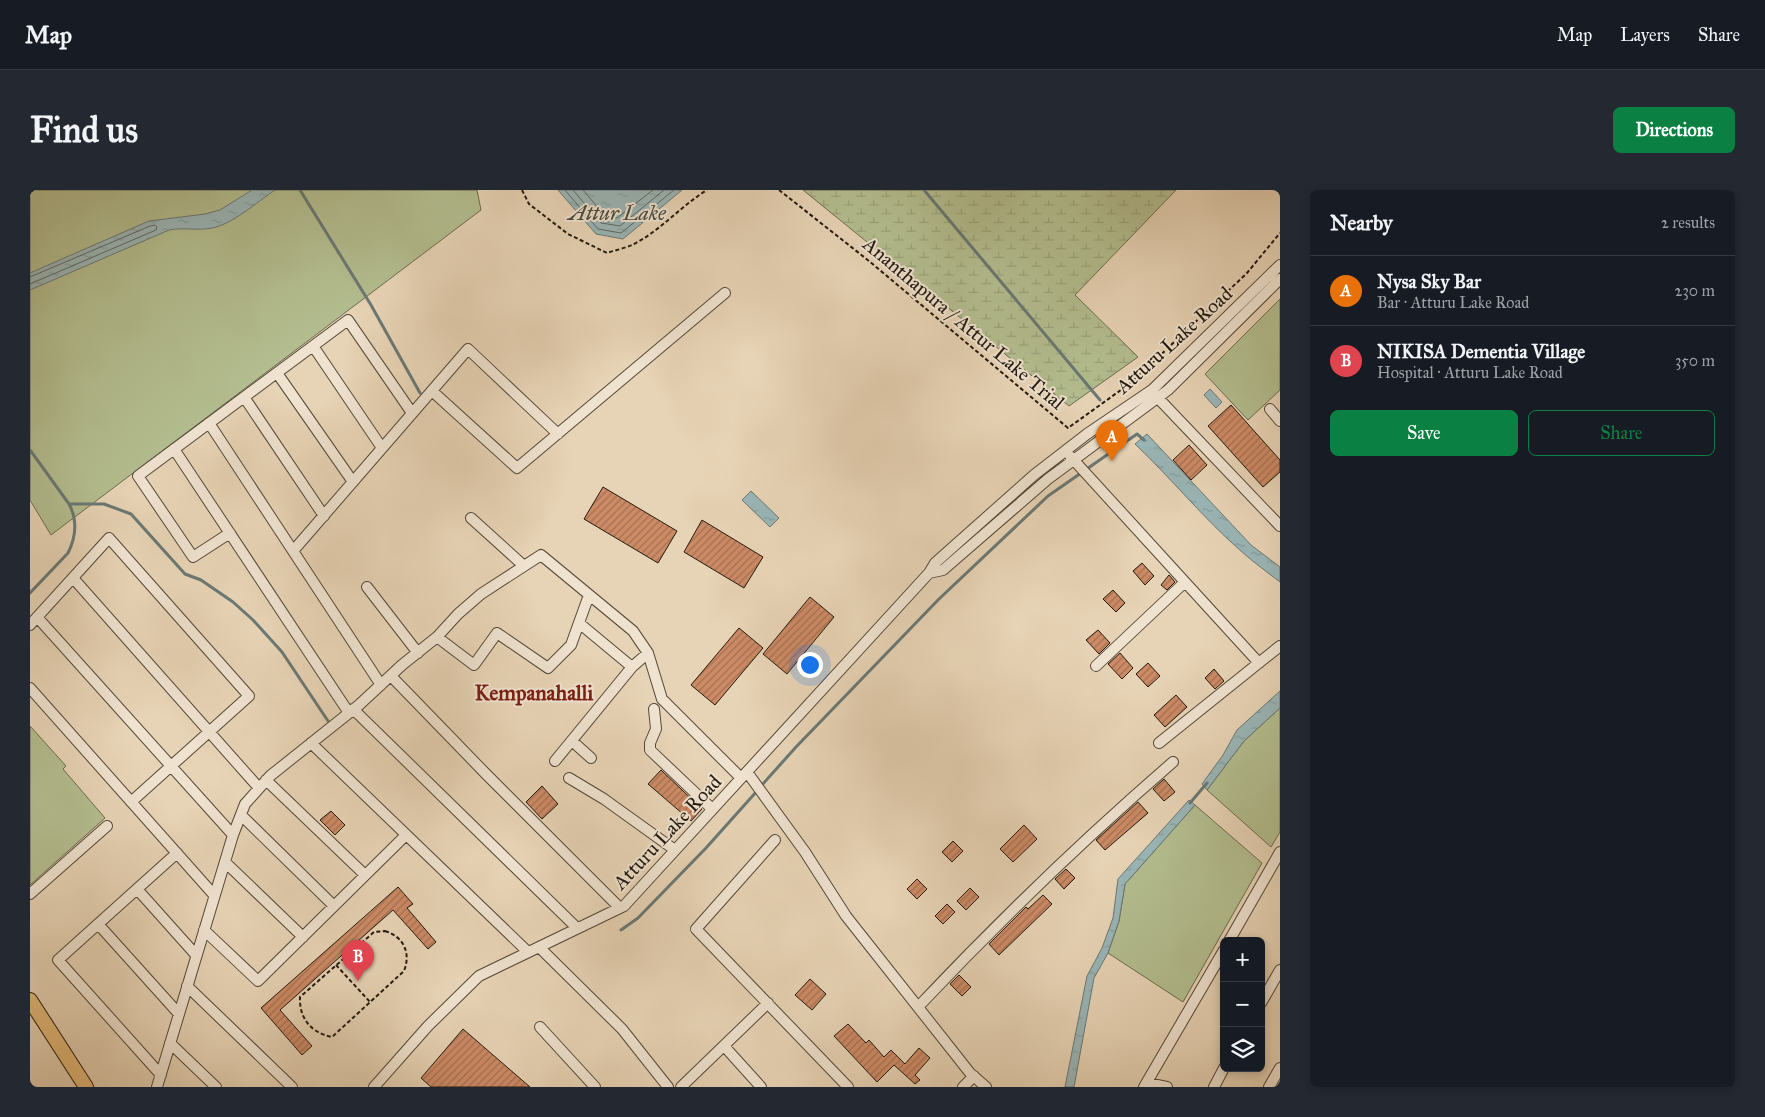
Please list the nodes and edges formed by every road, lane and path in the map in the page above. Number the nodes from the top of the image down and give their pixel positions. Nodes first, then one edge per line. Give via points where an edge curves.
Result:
1 (522, 190) edge
2 (708, 190) edge
3 (779, 190) edge
4 (1280, 233) edge
5 (1280, 265) edge
6 (1280, 279) edge
7 (725, 293) dead end
8 (312, 346) junction
9 (277, 372) junction
10 (432, 390) junction
11 (244, 397) junction
12 (1158, 398) junction
13 (1270, 409) dead end
14 (412, 414) junction
15 (1280, 421) edge
16 (209, 423) junction
17 (558, 434) junction
18 (382, 448) junction
19 (174, 449) junction
20 (1065, 451) junction
21 (1073, 460) junction
22 (353, 482) junction
23 (324, 516) junction
24 (470, 518) dead end
25 (1280, 526) edge
26 (230, 533) junction
27 (293, 551) junction
28 (524, 566) junction
29 (929, 573) junction
30 (73, 578) junction
31 (1186, 582) junction
32 (367, 587) dead end
33 (589, 595) junction
34 (33, 621) edge
35 (579, 623) junction
36 (437, 637) junction
37 (1280, 646) edge
38 (418, 653) junction
39 (648, 653) junction
40 (1259, 663) junction
41 (1096, 666) dead end
42 (632, 667) junction
43 (391, 676) junction
44 (381, 685) junction
45 (30, 688) edge
46 (654, 709) dead end
47 (351, 711) junction
48 (209, 731) junction
49 (572, 741) junction
50 (1158, 742) dead end
51 (311, 743) junction
52 (590, 758) dead end
53 (556, 761) dead end
54 (1173, 762) dead end
55 (171, 766) junction
56 (744, 775) junction
57 (569, 778) dead end
58 (263, 784) junction
59 (131, 802) junction
60 (709, 806) dead end
61 (241, 815) junction
62 (107, 826) dead end
63 (232, 835) junction
64 (406, 835) junction
65 (776, 840) dead end
66 (675, 850) junction
67 (1280, 852) edge
68 (177, 853) junction
69 (224, 862) junction
70 (1277, 867) edge
71 (365, 875) junction
72 (137, 889) junction
73 (30, 894) edge
74 (214, 895) junction
75 (334, 906) junction
76 (620, 908) junction
77 (98, 924) junction
78 (577, 928) junction
79 (204, 930) junction
80 (302, 937) junction
81 (1232, 937) edge
82 (538, 947) junction
83 (528, 952) junction
84 (196, 955) junction
85 (1220, 957) edge
86 (336, 965) junction
87 (1280, 970) edge
88 (187, 986) junction
89 (1265, 996) edge
90 (30, 1000) edge
91 (371, 1002) junction
92 (768, 1003) junction
93 (918, 1007) junction
94 (179, 1014) junction
95 (540, 1027) dead end
96 (170, 1043) junction
97 (724, 1046) junction
98 (1280, 1068) edge
99 (1222, 1072) edge
100 (161, 1075) junction
101 (974, 1076) junction
102 (1146, 1085) edge
103 (86, 1087) edge
104 (157, 1087) edge
105 (216, 1087) edge
106 (292, 1087) edge
107 (375, 1087) edge
108 (595, 1087) edge
109 (668, 1087) edge
110 (681, 1087) edge
111 (761, 1087) edge
112 (848, 1087) edge
113 (963, 1087) edge
114 (986, 1087) edge
115 (1167, 1087) edge
116 (1214, 1087) edge
117 (1269, 1087) edge

1 - 2 path via 529,204 568,234 608,253 633,245 660,228 690,200
3 - 4 path, Ananthapura / Attur Lake Trial via 1068,428 1132,382 1247,273
5 - 20 street, Atturu Lake Road via 1152,390
6 - 12 street, Atturu Lake Road
7 - 17 street
8 - 9 street
8 - 14 street via 348,320
8 - 18 street
9 - 11 street
9 - 22 street
10 - 14 street
10 - 17 street via 517,468
10 - 17 street via 468,349
11 - 16 street
11 - 23 street
12 - 21 street, Atturu Lake Road
12 - 25 street
13 - 15 street
14 - 18 street
16 - 19 street
16 - 27 street
18 - 22 street
19 - 26 street
19 - 26 street via 138,476 194,557
20 - 21 street
20 - 29 street, Atturu Lake Road via 935,563
21 - 29 street, Atturu Lake Road via 943,570
21 - 31 street
22 - 23 street
23 - 27 street
24 - 28 street
26 - 47 street
27 - 44 street
28 - 33 street via 541,555
28 - 36 street via 481,594
29 - 56 street, Atturu Lake Road
30 - 34 street
30 - 48 street
30 - 48 street via 109,538 249,696
31 - 40 street
31 - 41 street
32 - 38 street
33 - 35 street
33 - 39 street via 633,631
34 - 55 street
35 - 36 street via 571,645 548,668 497,634 474,665
35 - 42 street
36 - 38 street
37 - 40 street
38 - 43 street
39 - 42 street
39 - 56 street via 662,699
40 - 50 street
42 - 49 street
43 - 44 street
43 - 76 street
44 - 47 street
45 - 59 street
46 - 60 street via 656,729 650,750
47 - 51 street
47 - 78 street
48 - 55 street
48 - 58 street
49 - 52 street
49 - 53 street
51 - 58 street
51 - 64 street
54 - 93 street via 1078,846
55 - 59 street
55 - 63 street
56 - 66 street, Atturu Lake Road
56 - 93 street via 804,852 846,916
57 - 66 street
58 - 61 street via 245,804
58 - 71 street
59 - 68 street
61 - 63 street
61 - 75 street
62 - 73 street
63 - 69 street
64 - 71 street
64 - 83 street
65 - 92 street via 696,929
66 - 76 street, Atturu Lake Road
67 - 70 street
68 - 72 street
68 - 74 street
69 - 74 street
69 - 80 street
70 - 81 street
71 - 75 street
72 - 77 street
72 - 84 street
74 - 79 street
75 - 80 street
76 - 78 street, Atturu Lake Road
77 - 94 street
77 - 100 street via 58,960
78 - 82 street, Atturu Lake Road
79 - 80 street via 258,981
79 - 84 street
82 - 83 street, Atturu Lake Road
82 - 109 street via 622,1029
83 - 107 street, Atturu Lake Road via 479,976 428,1026
84 - 88 street
85 - 102 street
86 - 91 path
86 - 91 path via 374,932 390,933 400,939 407,954 404,971
86 - 91 path via 300,997 301,1011 307,1024 318,1033 332,1037
87 - 89 street
88 - 94 street
88 - 106 street
90 - 103 main road
92 - 97 street
92 - 112 street
93 - 101 street
94 - 96 street
95 - 108 street
96 - 100 street
96 - 105 street
97 - 110 street
97 - 111 street
98 - 117 street
99 - 116 street
100 - 104 street
101 - 113 street
101 - 114 street
102 - 115 street

